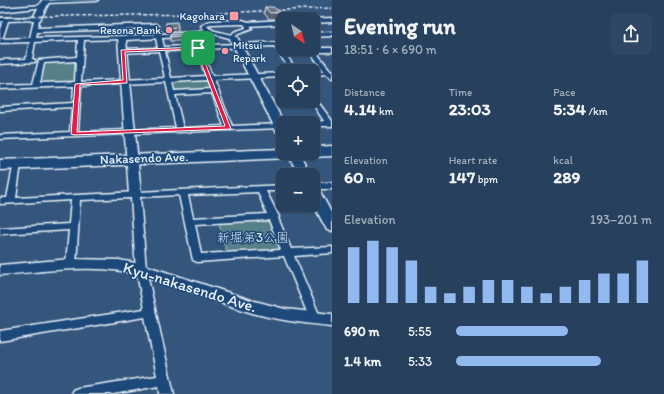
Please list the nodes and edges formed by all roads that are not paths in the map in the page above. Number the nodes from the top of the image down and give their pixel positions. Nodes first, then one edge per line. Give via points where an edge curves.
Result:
1 (96, 0) edge
2 (45, 3) edge
3 (0, 10) edge
4 (37, 18) junction
5 (3, 20) edge
6 (332, 20) edge
7 (320, 21) edge
8 (276, 22) edge
9 (247, 24) junction
10 (35, 30) junction
11 (209, 31) junction
12 (332, 34) edge
13 (320, 35) edge
14 (158, 36) junction
15 (0, 37) edge
16 (233, 37) junction
17 (81, 38) junction
18 (123, 38) junction
19 (33, 40) junction
20 (0, 41) edge
21 (276, 44) edge
22 (238, 46) junction
23 (198, 48) junction
24 (162, 49) junction
25 (320, 50) edge
26 (332, 50) edge
27 (123, 51) junction
28 (316, 56) edge
29 (79, 59) junction
30 (29, 61) junction
31 (41, 61) junction
32 (0, 62) edge
33 (320, 74) edge
34 (331, 74) edge
35 (276, 75) edge
36 (254, 76) junction
37 (210, 78) junction
38 (169, 80) junction
39 (125, 82) junction
40 (78, 84) junction
41 (36, 86) junction
42 (0, 87) edge
43 (214, 91) junction
44 (172, 93) junction
45 (76, 105) junction
46 (319, 108) edge
47 (0, 109) edge
48 (276, 117) edge
49 (330, 124) edge
50 (229, 128) junction
51 (276, 128) edge
52 (180, 129) junction
53 (130, 131) junction
54 (74, 134) junction
55 (0, 137) edge
56 (332, 151) edge
57 (320, 152) edge
58 (276, 153) edge
59 (131, 159) junction
60 (17, 164) junction
61 (0, 165) edge
62 (320, 186) edge
63 (332, 186) edge
64 (276, 188) edge
65 (261, 189) junction
66 (183, 192) junction
67 (135, 194) junction
68 (76, 198) junction
69 (0, 201) edge
70 (10, 201) junction
71 (320, 204) edge
72 (274, 217) junction
73 (190, 221) junction
74 (74, 227) junction
75 (332, 227) edge
76 (0, 231) edge
77 (332, 250) edge
78 (288, 252) junction
79 (71, 264) junction
80 (141, 269) junction
81 (0, 270) edge
82 (151, 312) junction
83 (315, 319) junction
84 (332, 320) edge
85 (0, 336) edge
86 (165, 380) junction
87 (78, 394) edge
88 (167, 394) edge

1 - 2 street
2 - 3 street
2 - 4 street
4 - 5 street
4 - 10 street
5 - 15 street
6 - 7 street
8 - 9 street
9 - 11 street via 210,23 204,26
9 - 16 street via 249,29 236,33
10 - 14 street via 156,26
10 - 19 street
11 - 14 street via 199,34
11 - 16 street
12 - 13 street
14 - 18 street
14 - 24 street
16 - 22 street
17 - 18 street
17 - 19 street
17 - 29 street
18 - 27 street
19 - 20 street
19 - 30 street
21 - 22 street
22 - 23 street
22 - 36 street
23 - 24 street
23 - 37 street
24 - 27 street
24 - 38 street
25 - 26 street
27 - 39 street
28 - 34 street
29 - 31 street
29 - 40 street
30 - 31 street
30 - 32 street
31 - 41 street
33 - 34 street
35 - 36 street
36 - 37 street
36 - 48 street
37 - 38 street
37 - 43 street
38 - 39 street
38 - 44 street
39 - 40 street
39 - 53 street
40 - 41 street
40 - 45 street
41 - 42 street
43 - 44 street
43 - 50 street
44 - 52 street
45 - 47 street
45 - 54 street
46 - 49 street
50 - 51 street
50 - 52 street
52 - 53 street
53 - 54 street
53 - 59 street
54 - 55 street
56 - 57 highway
58 - 59 highway, Nakasendo Ave.
59 - 60 highway, Nakasendo Ave.
59 - 67 street
60 - 61 highway, Nakasendo Ave.
60 - 70 street
62 - 63 street
64 - 65 street
65 - 66 street
65 - 72 street
66 - 67 street
66 - 73 street
67 - 68 street
67 - 80 street
68 - 70 street
68 - 74 street
69 - 70 street
71 - 75 street
72 - 73 street
72 - 78 street
73 - 78 street via 197,258
74 - 76 street
74 - 79 street
77 - 78 street
78 - 83 street
79 - 80 street, Kyu-nakasendo Ave. via 99,263
79 - 81 street, Kyu-nakasendo Ave.
80 - 82 street
80 - 83 street, Kyu-nakasendo Ave. via 250,306
82 - 85 street
82 - 86 street
83 - 84 street, Kyu-nakasendo Ave.
86 - 87 street
86 - 88 street

